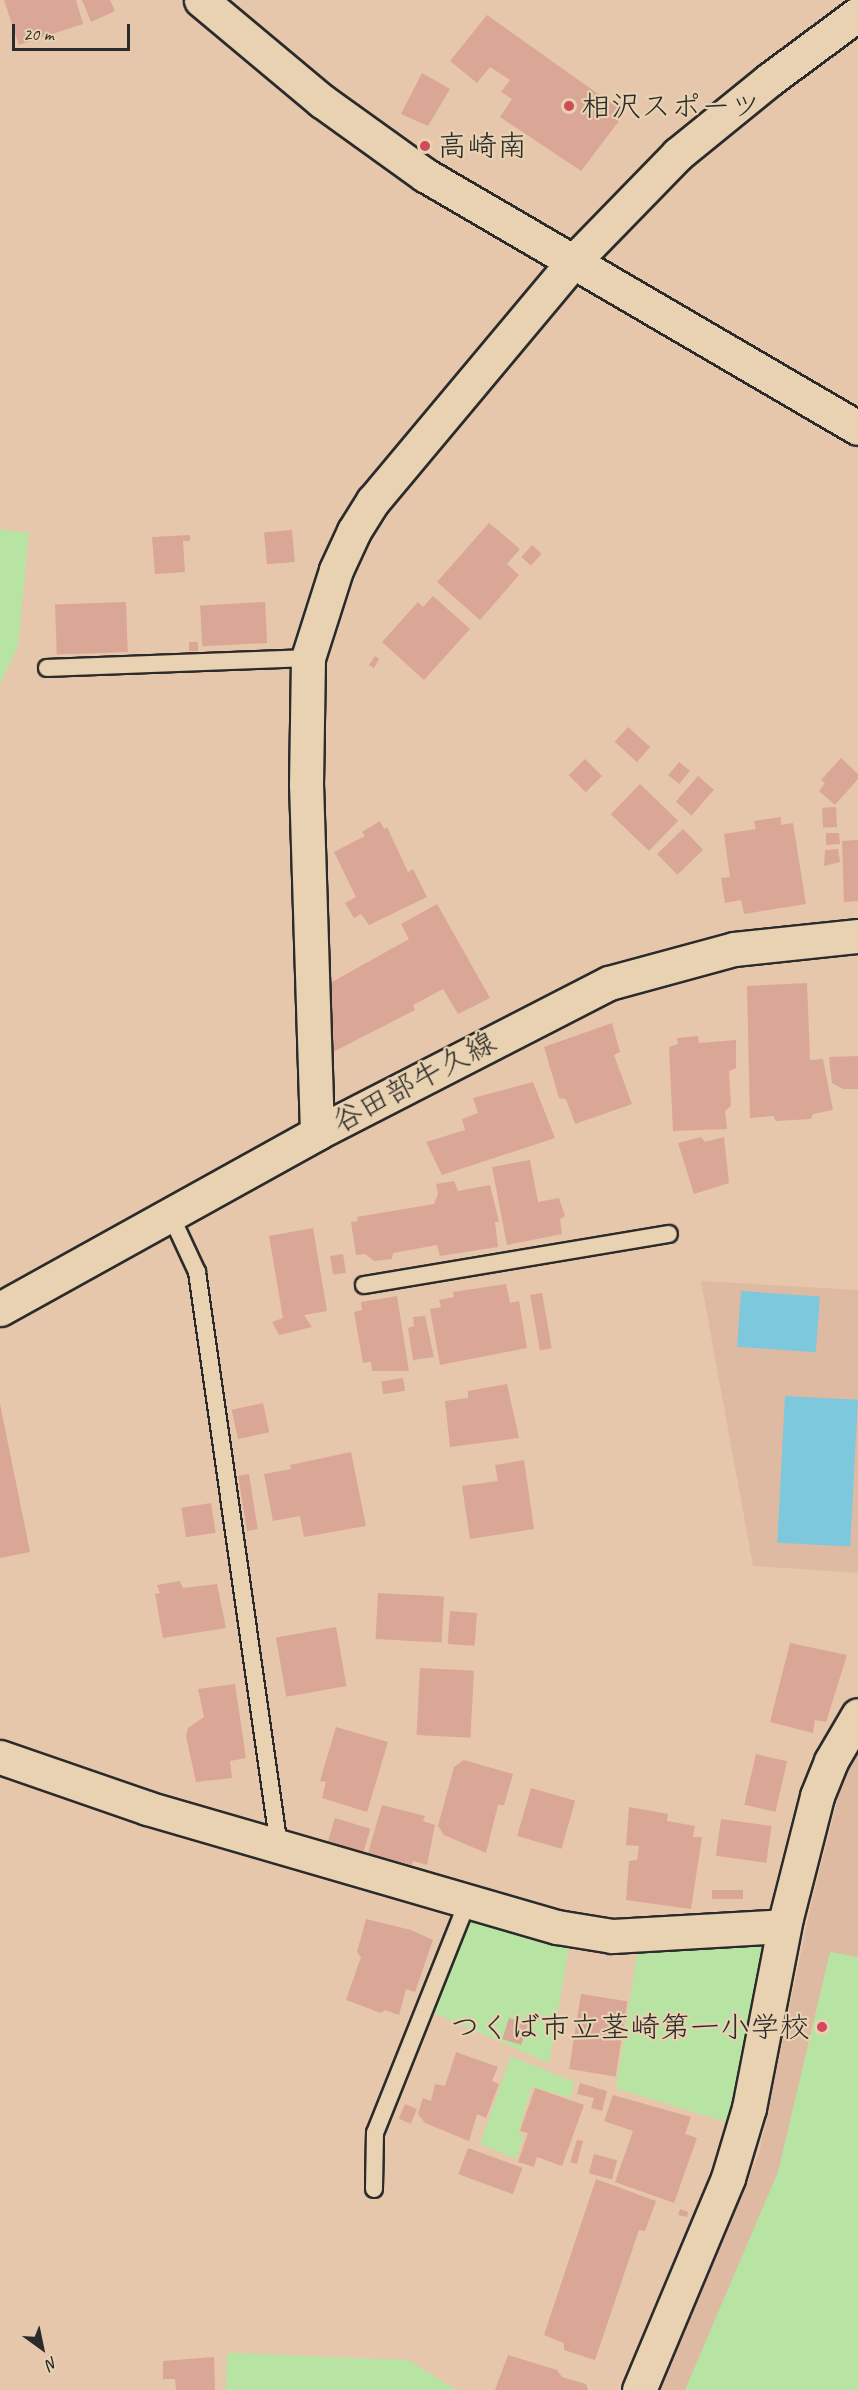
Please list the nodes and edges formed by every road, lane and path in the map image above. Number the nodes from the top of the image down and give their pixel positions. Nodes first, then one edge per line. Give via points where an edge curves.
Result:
1 (201, 0) edge
2 (858, 14) edge
3 (572, 263) junction
4 (858, 428) edge
5 (308, 658) junction
6 (47, 668) dead end
7 (858, 936) edge
8 (317, 1133) junction
9 (171, 1216) junction
10 (669, 1234) dead end
11 (364, 1285) dead end
12 (0, 1310) edge
13 (858, 1715) edge
14 (0, 1757) edge
15 (279, 1847) junction
16 (468, 1901) junction
17 (784, 1926) junction
18 (374, 2189) dead end
19 (639, 2390) edge

1 - 3 street via 381,147
2 - 3 street via 709,126
3 - 4 street
3 - 5 street via 373,501 336,570
5 - 6 lane
5 - 8 street via 306,785
7 - 8 street, 谷田部牛久線 via 734,949 609,983
8 - 9 street, 谷田部牛久線
9 - 12 street, 谷田部牛久線
9 - 15 lane via 197,1272
10 - 11 lane
13 - 17 street via 831,1761 817,1796
14 - 15 street via 147,1808
15 - 16 street
16 - 17 street via 557,1927 612,1936
16 - 18 lane via 375,2133
17 - 19 street via 749,2108 729,2178

